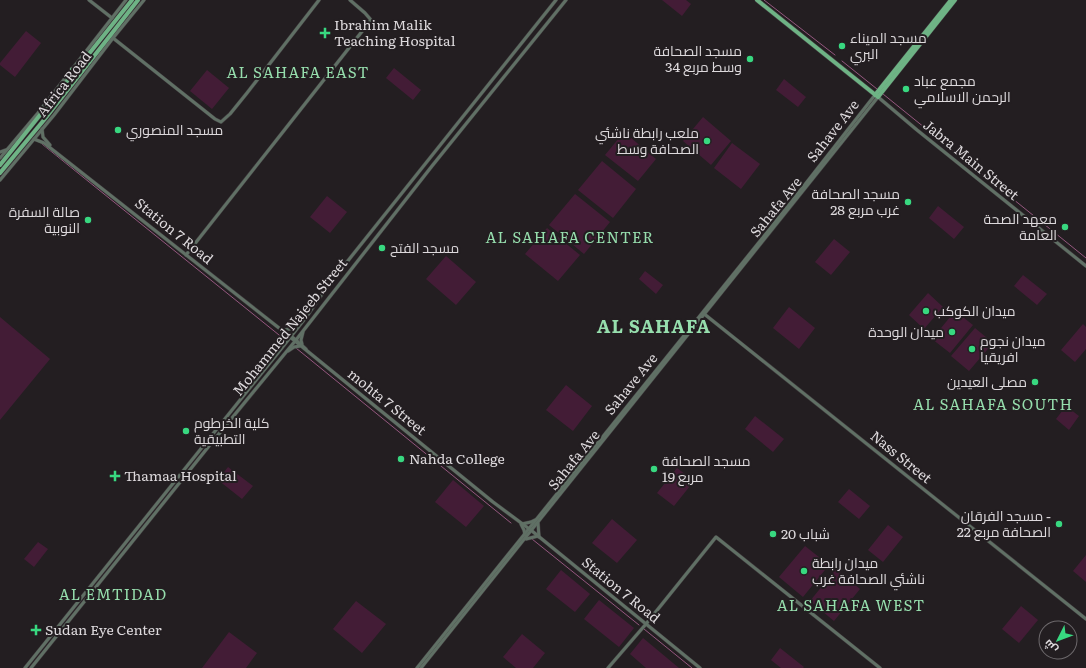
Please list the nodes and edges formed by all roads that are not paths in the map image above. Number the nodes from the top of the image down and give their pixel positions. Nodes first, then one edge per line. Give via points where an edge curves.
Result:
1 (89, 0) edge
2 (132, 0) edge
3 (138, 0) edge
4 (144, 0) edge
5 (319, 0) edge
6 (350, 0) edge
7 (556, 0) edge
8 (566, 0) edge
9 (757, 0) edge
10 (950, 0) edge
11 (955, 0) edge
12 (129, 4) edge
13 (124, 13) junction
14 (112, 18) junction
15 (113, 38) junction
16 (80, 66) junction
17 (72, 69) junction
18 (69, 88) junction
19 (69, 94) junction
20 (877, 96) junction
21 (42, 129) junction
22 (34, 139) junction
23 (8, 149) junction
24 (55, 151) junction
25 (0, 152) edge
26 (0, 158) edge
27 (0, 165) edge
28 (0, 173) edge
29 (0, 180) edge
30 (186, 255) junction
31 (1086, 266) edge
32 (703, 313) junction
33 (301, 324) junction
34 (281, 330) junction
35 (303, 330) junction
36 (291, 337) junction
37 (295, 340) junction
38 (302, 346) junction
39 (281, 350) junction
40 (307, 351) joint
41 (285, 353) junction
42 (542, 513) junction
43 (518, 521) junction
44 (538, 523) junction
45 (522, 524) junction
46 (530, 530) junction
47 (525, 535) junction
48 (539, 536) junction
49 (525, 540) junction
50 (1086, 619) edge
51 (646, 624) junction
52 (26, 668) edge
53 (31, 668) edge
54 (417, 668) edge
55 (422, 668) edge
56 (608, 668) edge
57 (700, 668) edge
58 (880, 668) edge

1 - 14 main road
2 - 12 highway, Africa Road
3 - 12 highway, Africa Road
4 - 15 main road, Africa Road
5 - 15 main road via 241,101 221,122 210,116
6 - 30 main road via 371,20
7 - 33 main road, Mohammed Najeeb Street
8 - 35 main road, Mohammed Najeeb Street
9 - 20 highway
10 - 20 highway
11 - 20 highway
12 - 13 highway, Africa Road
12 - 14 main road, Africa Road
13 - 16 highway, Africa Road
13 - 18 highway, Africa Road
14 - 17 main road, Africa Road
15 - 19 main road, Africa Road
16 - 17 highway
16 - 27 highway, Africa Road
17 - 23 main road, Africa Road
18 - 19 highway
18 - 28 highway, Africa Road
19 - 21 main road, Africa Road
20 - 31 main road, Jabra Main Street
20 - 32 main road, Sahave Ave
21 - 22 main road, Africa Road
21 - 24 main road via 43,138
22 - 24 main road
22 - 29 main road, Africa Road
23 - 25 main road
23 - 26 main road, Africa Road
24 - 30 main road, Station 7 Road
30 - 34 main road, Station 7 Road
32 - 42 main road, Sahave Ave
32 - 44 main road, Sahafa Ave
32 - 50 main road, Nass Street
33 - 34 main road via 293,329
33 - 36 main road, Mohammed Najeeb Street
34 - 36 main road, Station 7 Road
34 - 39 main road via 284,340
35 - 37 main road, Mohammed Najeeb Street
35 - 38 main road
36 - 37 main road, Station 7 Road
36 - 39 main road, Mohammed Najeeb Street
37 - 38 main road, Station 7 Road
37 - 41 main road, Mohammed Najeeb Street
38 - 40 main road, Station 7 Road
38 - 41 main road
39 - 52 main road, Mohammed Najeeb Street
40 - 43 main road, mohta 7 Street
41 - 53 main road, Mohammed Najeeb Street
42 - 45 main road via 533,521
42 - 46 main road, Sahave Ave
43 - 45 main road, mohta 7 Street
43 - 47 main road
44 - 46 main road, Sahafa Ave
44 - 48 main road
45 - 46 main road, mohta 7 Street
46 - 47 main road, Sahave Ave
46 - 48 main road, Station 7 Road
46 - 49 main road, Sahafa Ave
47 - 54 main road, Sahave Ave
48 - 49 main road
48 - 51 main road, Station 7 Road
49 - 55 main road, Sahafa Ave
51 - 56 main road
51 - 57 main road, Station 7 Road
51 - 58 main road via 716,536

